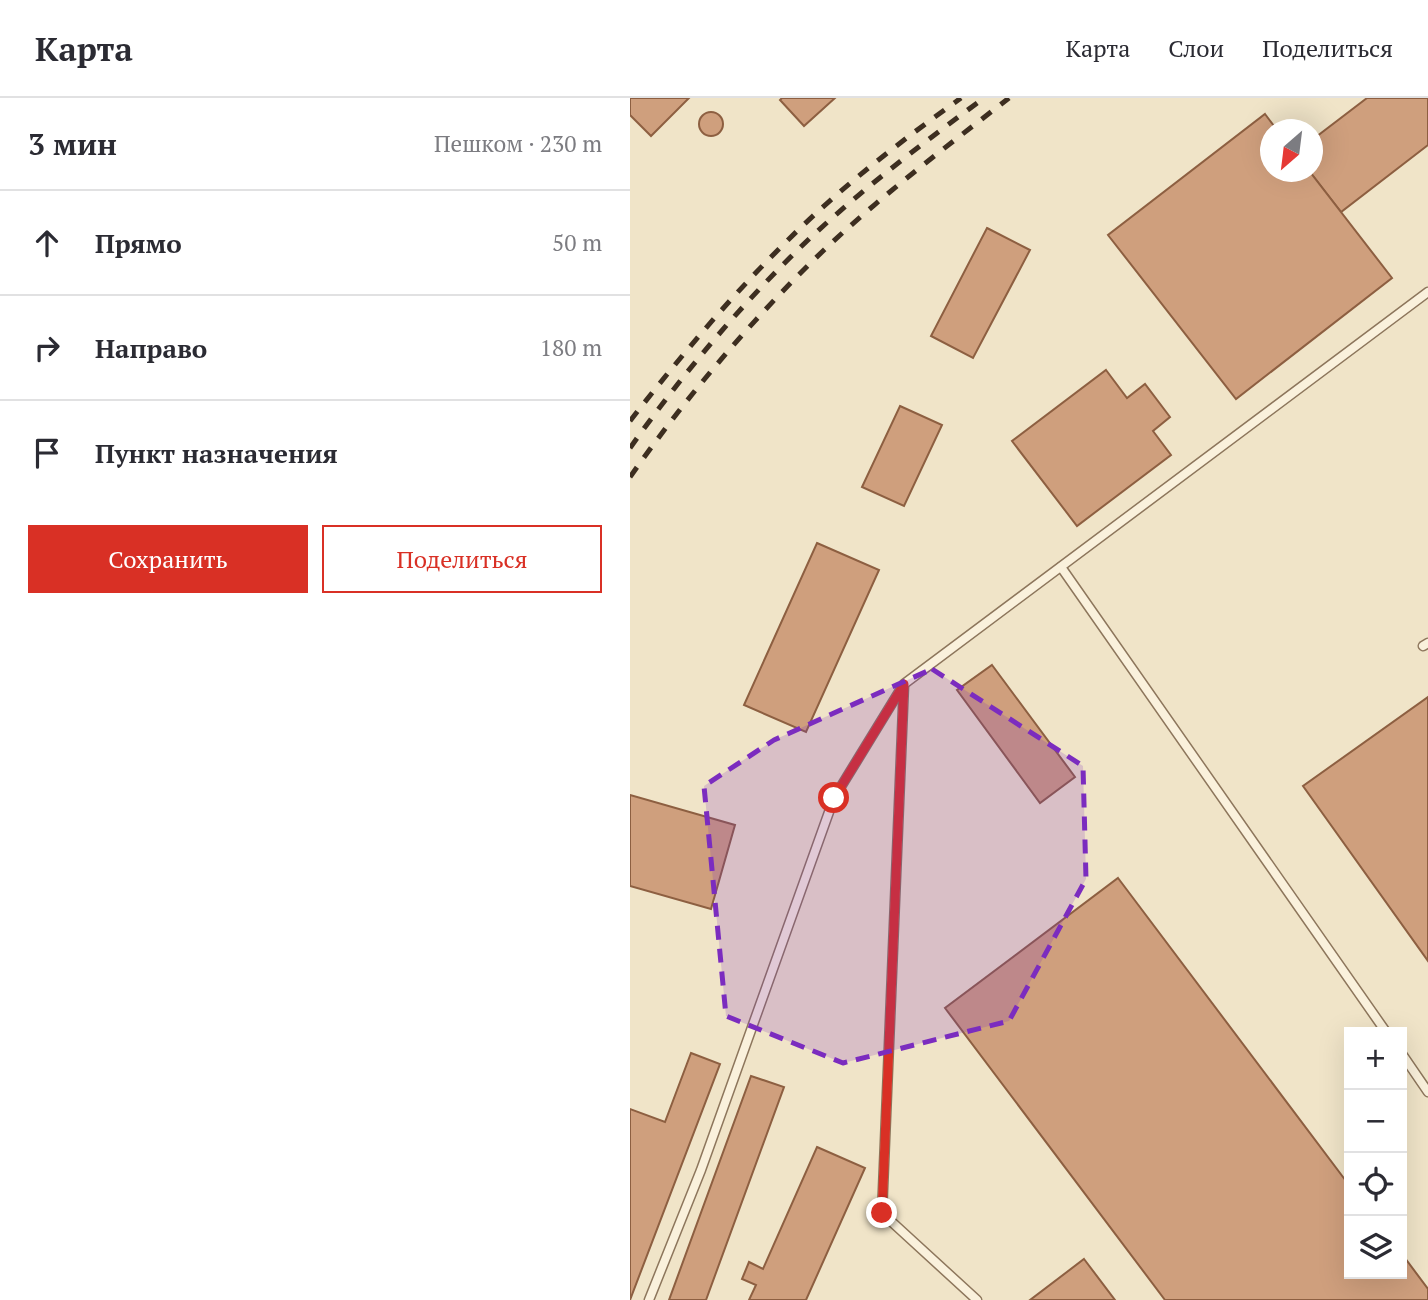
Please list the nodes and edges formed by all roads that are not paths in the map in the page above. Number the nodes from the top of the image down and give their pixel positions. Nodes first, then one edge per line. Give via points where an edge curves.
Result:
1 (1428, 292) edge
2 (1061, 567) junction
3 (904, 684) junction
4 (1383, 1027) edge
5 (1407, 1061) edge
6 (1428, 1092) edge
7 (649, 1300) edge
8 (977, 1300) edge

1 - 2 lane
2 - 3 lane
2 - 4 lane
3 - 7 lane via 834,798 701,1170
3 - 8 lane via 882,1213
5 - 6 lane

